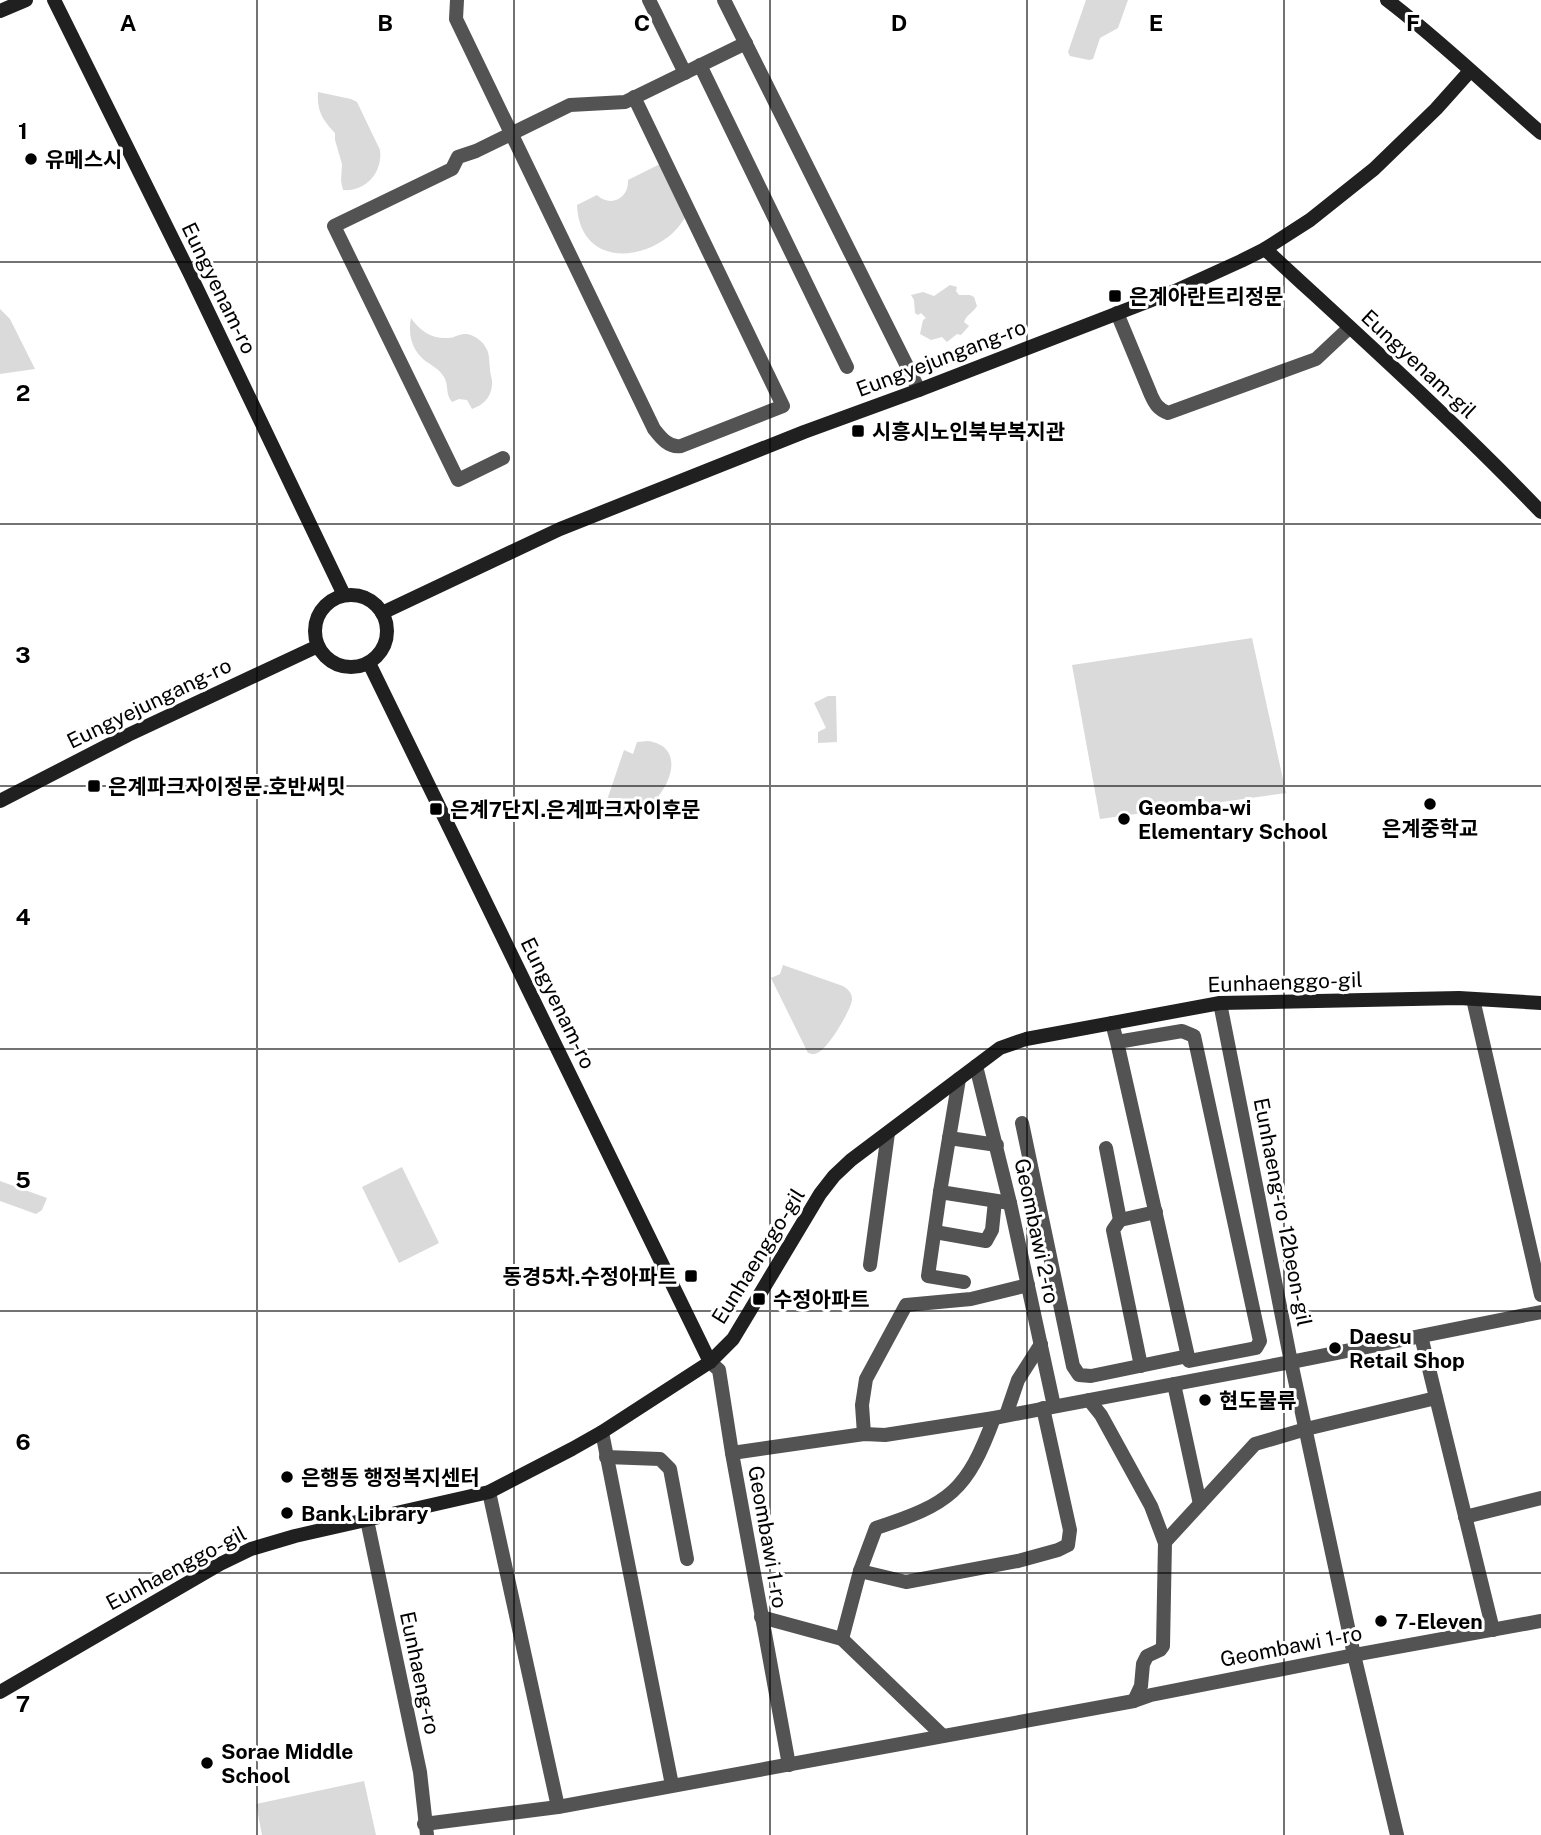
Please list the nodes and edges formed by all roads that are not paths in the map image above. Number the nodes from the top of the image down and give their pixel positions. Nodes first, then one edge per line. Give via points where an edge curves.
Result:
1 (26, 0) edge
2 (54, 0) edge
3 (457, 0) edge
4 (649, 0) edge
5 (724, 0) edge
6 (1387, 0) edge
7 (0, 11) edge
8 (746, 43) junction
9 (700, 65) junction
10 (1469, 71) junction
11 (685, 73) junction
12 (634, 97) junction
13 (1541, 133) edge
14 (511, 134) junction
15 (1265, 249) junction
16 (1117, 313) junction
17 (1349, 328) junction
18 (847, 367) dead end
19 (919, 390) junction
20 (503, 458) dead end
21 (1541, 512) edge
22 (344, 596) junction
23 (382, 613) junction
24 (318, 646) junction
25 (369, 663) junction
26 (0, 801) edge
27 (1474, 999) junction
28 (1220, 1003) junction
29 (1541, 1003) edge
30 (1112, 1023) junction
31 (1117, 1042) junction
32 (976, 1066) junction
33 (959, 1079) junction
34 (1022, 1123) dead end
35 (888, 1133) junction
36 (949, 1138) junction
37 (997, 1145) junction
38 (1106, 1148) dead end
39 (940, 1192) junction
40 (995, 1201) junction
41 (1010, 1203) junction
42 (1156, 1212) junction
43 (1120, 1220) junction
44 (935, 1233) junction
45 (870, 1265) dead end
46 (964, 1282) dead end
47 (1028, 1285) junction
48 (1541, 1295) edge
49 (1541, 1312) edge
50 (1421, 1336) junction
51 (1041, 1344) junction
52 (1188, 1356) junction
53 (710, 1362) junction
54 (1291, 1362) junction
55 (1141, 1366) junction
56 (1174, 1384) junction
57 (1436, 1398) junction
58 (1089, 1399) junction
59 (1049, 1407) junction
60 (1000, 1416) junction
61 (1306, 1429) junction
62 (602, 1432) junction
63 (864, 1434) junction
64 (732, 1453) junction
65 (606, 1457) junction
66 (489, 1492) junction
67 (1541, 1498) edge
68 (1200, 1504) junction
69 (1465, 1517) junction
70 (367, 1520) junction
71 (1165, 1543) junction
72 (687, 1559) dead end
73 (860, 1571) junction
74 (761, 1617) junction
75 (1541, 1621) edge
76 (1493, 1630) junction
77 (842, 1639) junction
78 (1354, 1655) junction
79 (0, 1692) edge
80 (1133, 1700) junction
81 (943, 1736) junction
82 (789, 1765) junction
83 (672, 1785) junction
84 (558, 1807) junction
85 (426, 1829) edge
86 (1397, 1835) edge

1 - 7 street
2 - 22 street, Eungyenam-ro
3 - 14 street via 456,19
4 - 11 street
5 - 8 street
6 - 10 street
8 - 9 street
8 - 19 street
9 - 11 street
9 - 18 street
10 - 13 street
10 - 15 street, Eungyejungang-ro via 1374,169
11 - 12 street
12 - 14 street via 625,102 570,105
12 - 14 street via 783,406 681,446 664,441 654,429
14 - 20 street via 458,157 452,169 334,226 458,480
15 - 16 street, Eungyejungang-ro
15 - 17 street, Eungyenam-gil
16 - 17 street via 1156,405 1168,412 1315,359
16 - 19 street, Eungyejungang-ro
17 - 21 street, Eungyenam-gil
19 - 23 street, Eungyejungang-ro via 560,529
22 - 23 street via 366,598
22 - 24 street via 319,614 315,625
23 - 25 street via 387,635 378,656
24 - 25 street via 334,664 357,667
24 - 26 street, Eungyejungang-ro
25 - 53 street, Eungyenam-ro
27 - 28 street, Eunhaenggo-gil
27 - 29 street, Eunhaenggo-gil
27 - 48 street
28 - 30 street, Eunhaenggo-gil
28 - 54 street, Eunhaeng-ro 12beon-gil
30 - 31 street
30 - 32 street, Eunhaenggo-gil via 1026,1039 1000,1048
31 - 42 street
31 - 52 street via 1182,1031 1194,1036 1260,1341 1256,1348 1189,1361
32 - 33 street, Eunhaenggo-gil
32 - 37 street, Geombawi 2-ro
33 - 35 street, Eunhaenggo-gil
33 - 36 street
34 - 55 street via 1073,1366 1079,1375 1091,1376
35 - 45 street
35 - 53 street, Eunhaenggo-gil via 834,1176 733,1339
36 - 37 street
36 - 39 street
37 - 41 street, Geombawi 2-ro
38 - 43 street
39 - 40 street
39 - 44 street
40 - 41 street
40 - 44 street via 986,1241
41 - 47 street, Geombawi 2-ro
42 - 43 street
42 - 52 street
43 - 55 street via 1113,1230
44 - 46 street via 928,1276
47 - 51 street, Geombawi 2-ro
47 - 63 street via 971,1299 906,1306 866,1379
49 - 50 street
50 - 54 street
50 - 57 street
51 - 59 street, Geombawi 2-ro
51 - 60 street
52 - 55 street
53 - 62 street, Eunhaenggo-gil
53 - 64 street, Geombawi 1-ro via 719,1370
54 - 56 street
54 - 61 street, Eunhaeng-ro 12beon-gil
56 - 58 street
56 - 68 street
57 - 61 street
57 - 69 street
58 - 59 street
58 - 71 street via 1151,1506
59 - 60 street
59 - 73 street, Geombawi 2-ro via 1070,1530 1068,1545 1017,1561 906,1582
60 - 63 street via 886,1435
60 - 73 street via 959,1486 932,1507 876,1528
61 - 68 street via 1255,1444
61 - 78 street, Eunhaeng-ro 12beon-gil
62 - 65 street
62 - 66 street, Eunhaenggo-gil
63 - 64 street
64 - 74 street, Geombawi 1-ro
65 - 72 street via 660,1459 670,1469
65 - 83 street
66 - 70 street, Eunhaenggo-gil
66 - 84 street
67 - 69 street
68 - 71 street
69 - 76 street
70 - 79 street, Eunhaenggo-gil via 251,1549
70 - 85 street, Eunhaeng-ro via 420,1772
71 - 80 street via 1163,1646 1147,1656
73 - 77 street
74 - 77 street
74 - 82 street, Geombawi 1-ro
75 - 76 street, Geombawi 1-ro
76 - 78 street, Geombawi 1-ro
77 - 81 street
78 - 80 street, Geombawi 1-ro
78 - 86 street, Eunhaeng-ro 12beon-gil
80 - 81 street, Geombawi 1-ro
81 - 82 street, Geombawi 1-ro
82 - 83 street, Geombawi 1-ro
83 - 84 street, Geombawi 1-ro
84 - 85 street, Geombawi 1-ro

